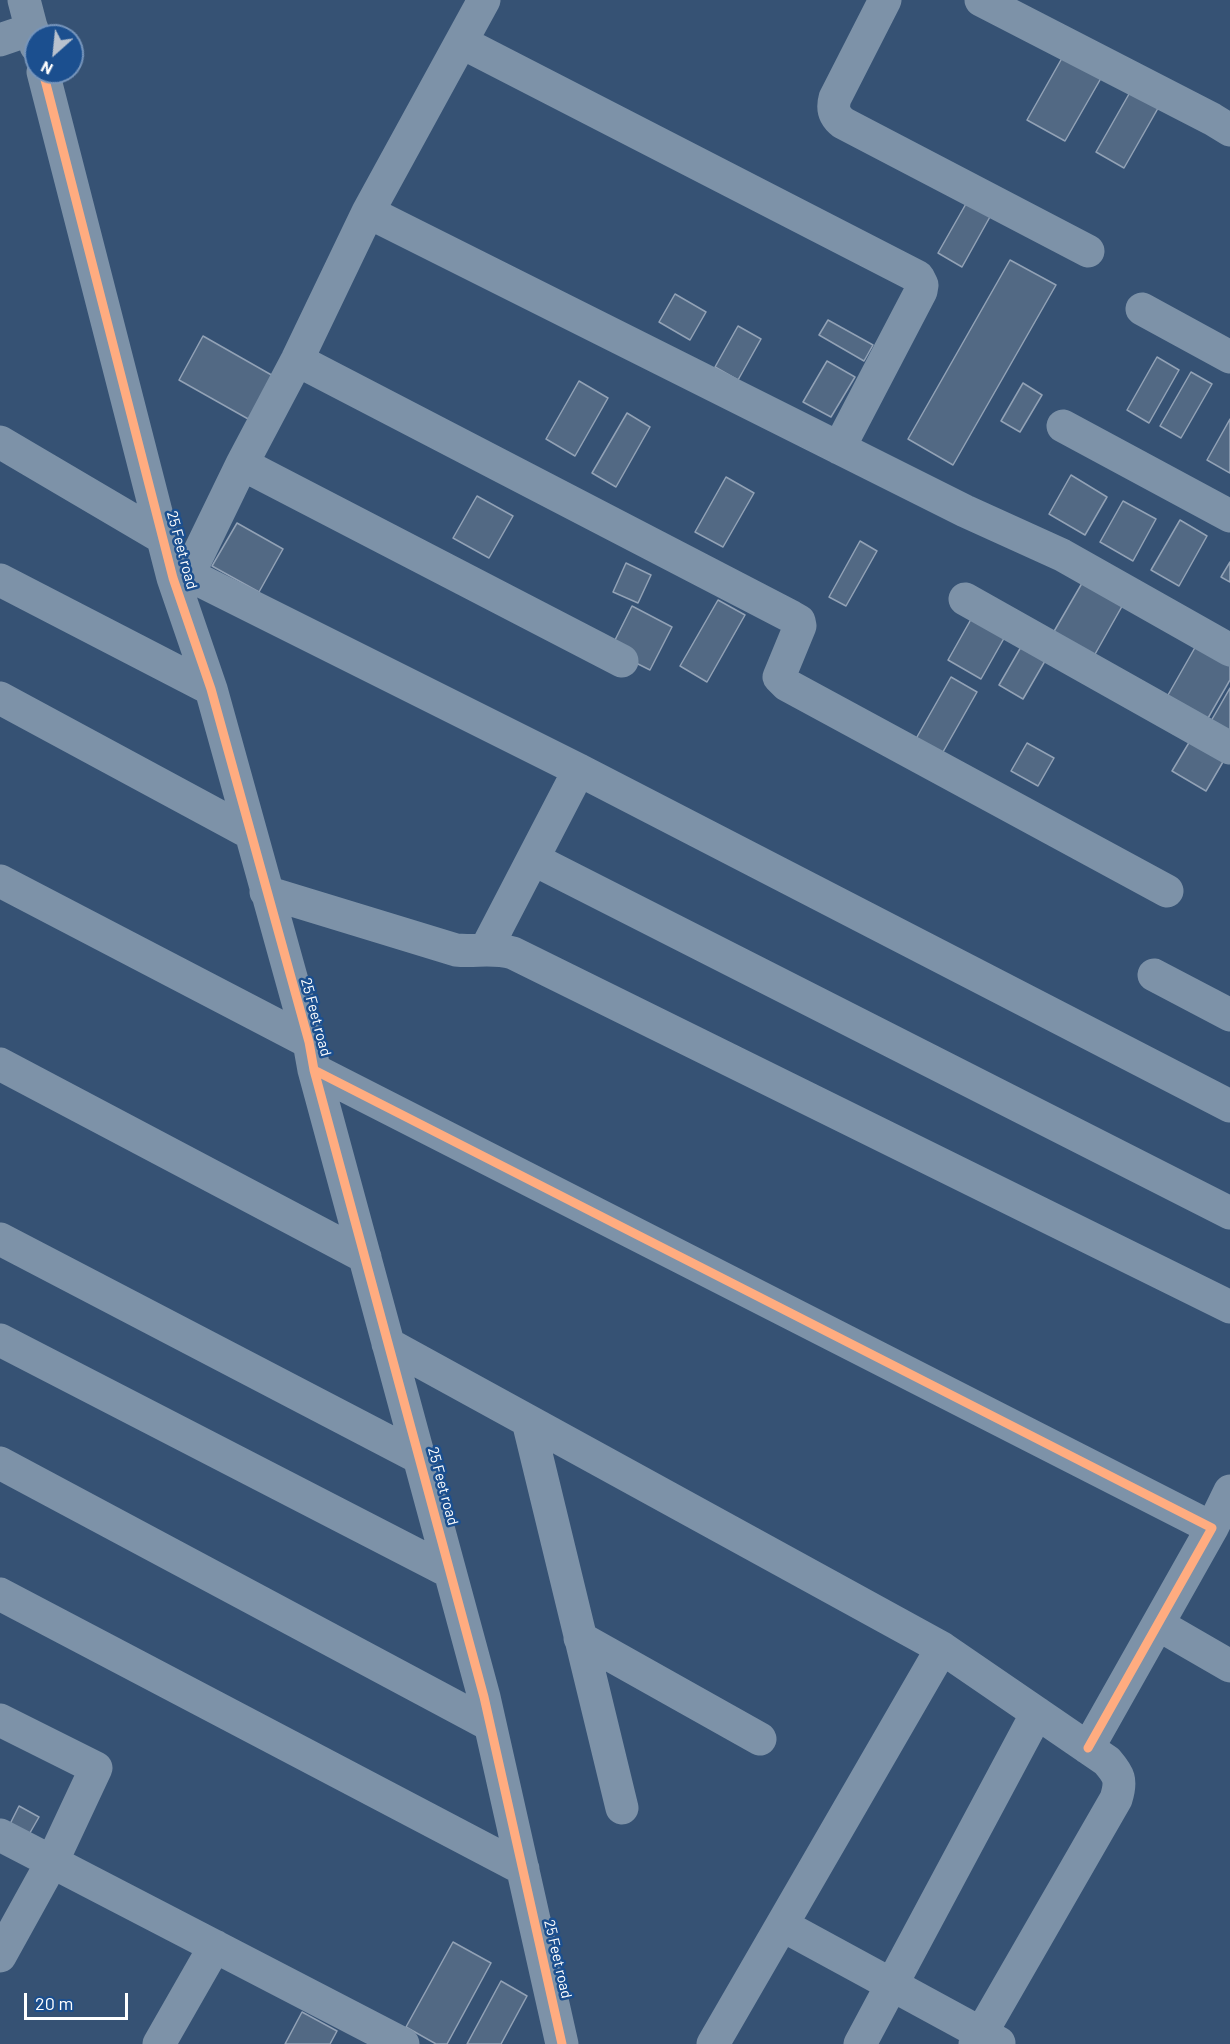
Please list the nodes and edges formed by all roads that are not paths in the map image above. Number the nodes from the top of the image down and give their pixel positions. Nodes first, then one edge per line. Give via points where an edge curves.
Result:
1 (484, 0) edge
2 (885, 0) edge
3 (981, 0) edge
4 (24, 28) edge
5 (0, 40) edge
6 (461, 42) junction
7 (46, 84) edge
8 (1230, 130) edge
9 (368, 212) junction
10 (1088, 251) dead end
11 (1142, 309) dead end
12 (1230, 357) edge
13 (297, 360) junction
14 (1063, 426) dead end
15 (0, 441) edge
16 (839, 448) junction
17 (242, 464) junction
18 (1230, 516) edge
19 (164, 538) junction
20 (0, 580) edge
21 (184, 585) junction
22 (965, 599) dead end
23 (1230, 650) edge
24 (622, 661) dead end
25 (211, 689) junction
26 (0, 698) edge
27 (1230, 748) edge
28 (579, 770) junction
29 (250, 833) junction
30 (533, 859) junction
31 (0, 881) edge
32 (1167, 891) dead end
33 (266, 892) junction
34 (486, 949) junction
35 (1154, 975) dead end
36 (1230, 1015) edge
37 (311, 1056) junction
38 (0, 1064) edge
39 (1230, 1106) edge
40 (1230, 1213) edge
41 (0, 1239) edge
42 (365, 1257) junction
43 (1230, 1307) edge
44 (0, 1340) edge
45 (388, 1344) junction
46 (528, 1420) junction
47 (420, 1458) junction
48 (0, 1463) edge
49 (1230, 1491) edge
50 (1212, 1528) junction
51 (450, 1572) junction
52 (0, 1594) edge
53 (1159, 1625) junction
54 (580, 1638) junction
55 (942, 1648) junction
56 (1230, 1666) edge
57 (1037, 1713) junction
58 (0, 1720) edge
59 (490, 1725) junction
60 (760, 1739) dead end
61 (1088, 1748) junction
62 (621, 1808) dead end
63 (0, 1835) edge
64 (52, 1862) junction
65 (523, 1869) junction
66 (782, 1924) junction
67 (214, 1946) junction
68 (0, 1956) edge
69 (892, 1984) junction
70 (382, 2039) edge
71 (985, 2040) edge
72 (159, 2044) edge
73 (562, 2044) edge
74 (713, 2044) edge
75 (860, 2044) edge

1 - 6 street
2 - 10 street via 835,98 835,117
3 - 8 street
4 - 5 street
6 - 9 street
6 - 16 street via 918,277 921,291
7 - 19 street, 25 Feet road
9 - 13 street
9 - 16 street
11 - 12 street
13 - 17 street
13 - 32 street via 792,616 800,626 779,677 787,686
14 - 18 street
15 - 19 street
16 - 23 street via 1062,555
17 - 21 street
17 - 24 street
19 - 21 street, 25 Feet road
20 - 25 street
21 - 25 street, 25 Feet road
21 - 28 street
22 - 27 street
25 - 29 street, 25 Feet road
26 - 29 street
28 - 30 street
28 - 39 street
29 - 33 street, 25 Feet road
30 - 34 street
30 - 40 street
31 - 37 street
33 - 34 street via 456,950
33 - 37 street, 25 Feet road
34 - 43 street via 513,953
35 - 36 street
37 - 42 street, 25 Feet road
37 - 50 street
38 - 42 street
41 - 47 street
42 - 45 street, 25 Feet road
44 - 51 street
45 - 46 street
45 - 47 street, 25 Feet road
46 - 54 street
46 - 55 street
47 - 51 street, 25 Feet road
48 - 59 street
49 - 50 street
50 - 53 street
51 - 59 street, 25 Feet road
52 - 65 street
53 - 56 street
53 - 61 street
54 - 60 street
54 - 62 street
55 - 57 street
55 - 66 street
57 - 61 street
57 - 69 street
58 - 64 street via 96,1768
59 - 65 street, 25 Feet road
61 - 71 street via 1118,1774 1120,1787
63 - 64 street
64 - 67 street
64 - 68 street
65 - 73 street, 25 Feet road
66 - 69 street
66 - 74 street
67 - 70 street
67 - 72 street
69 - 71 street
69 - 75 street

